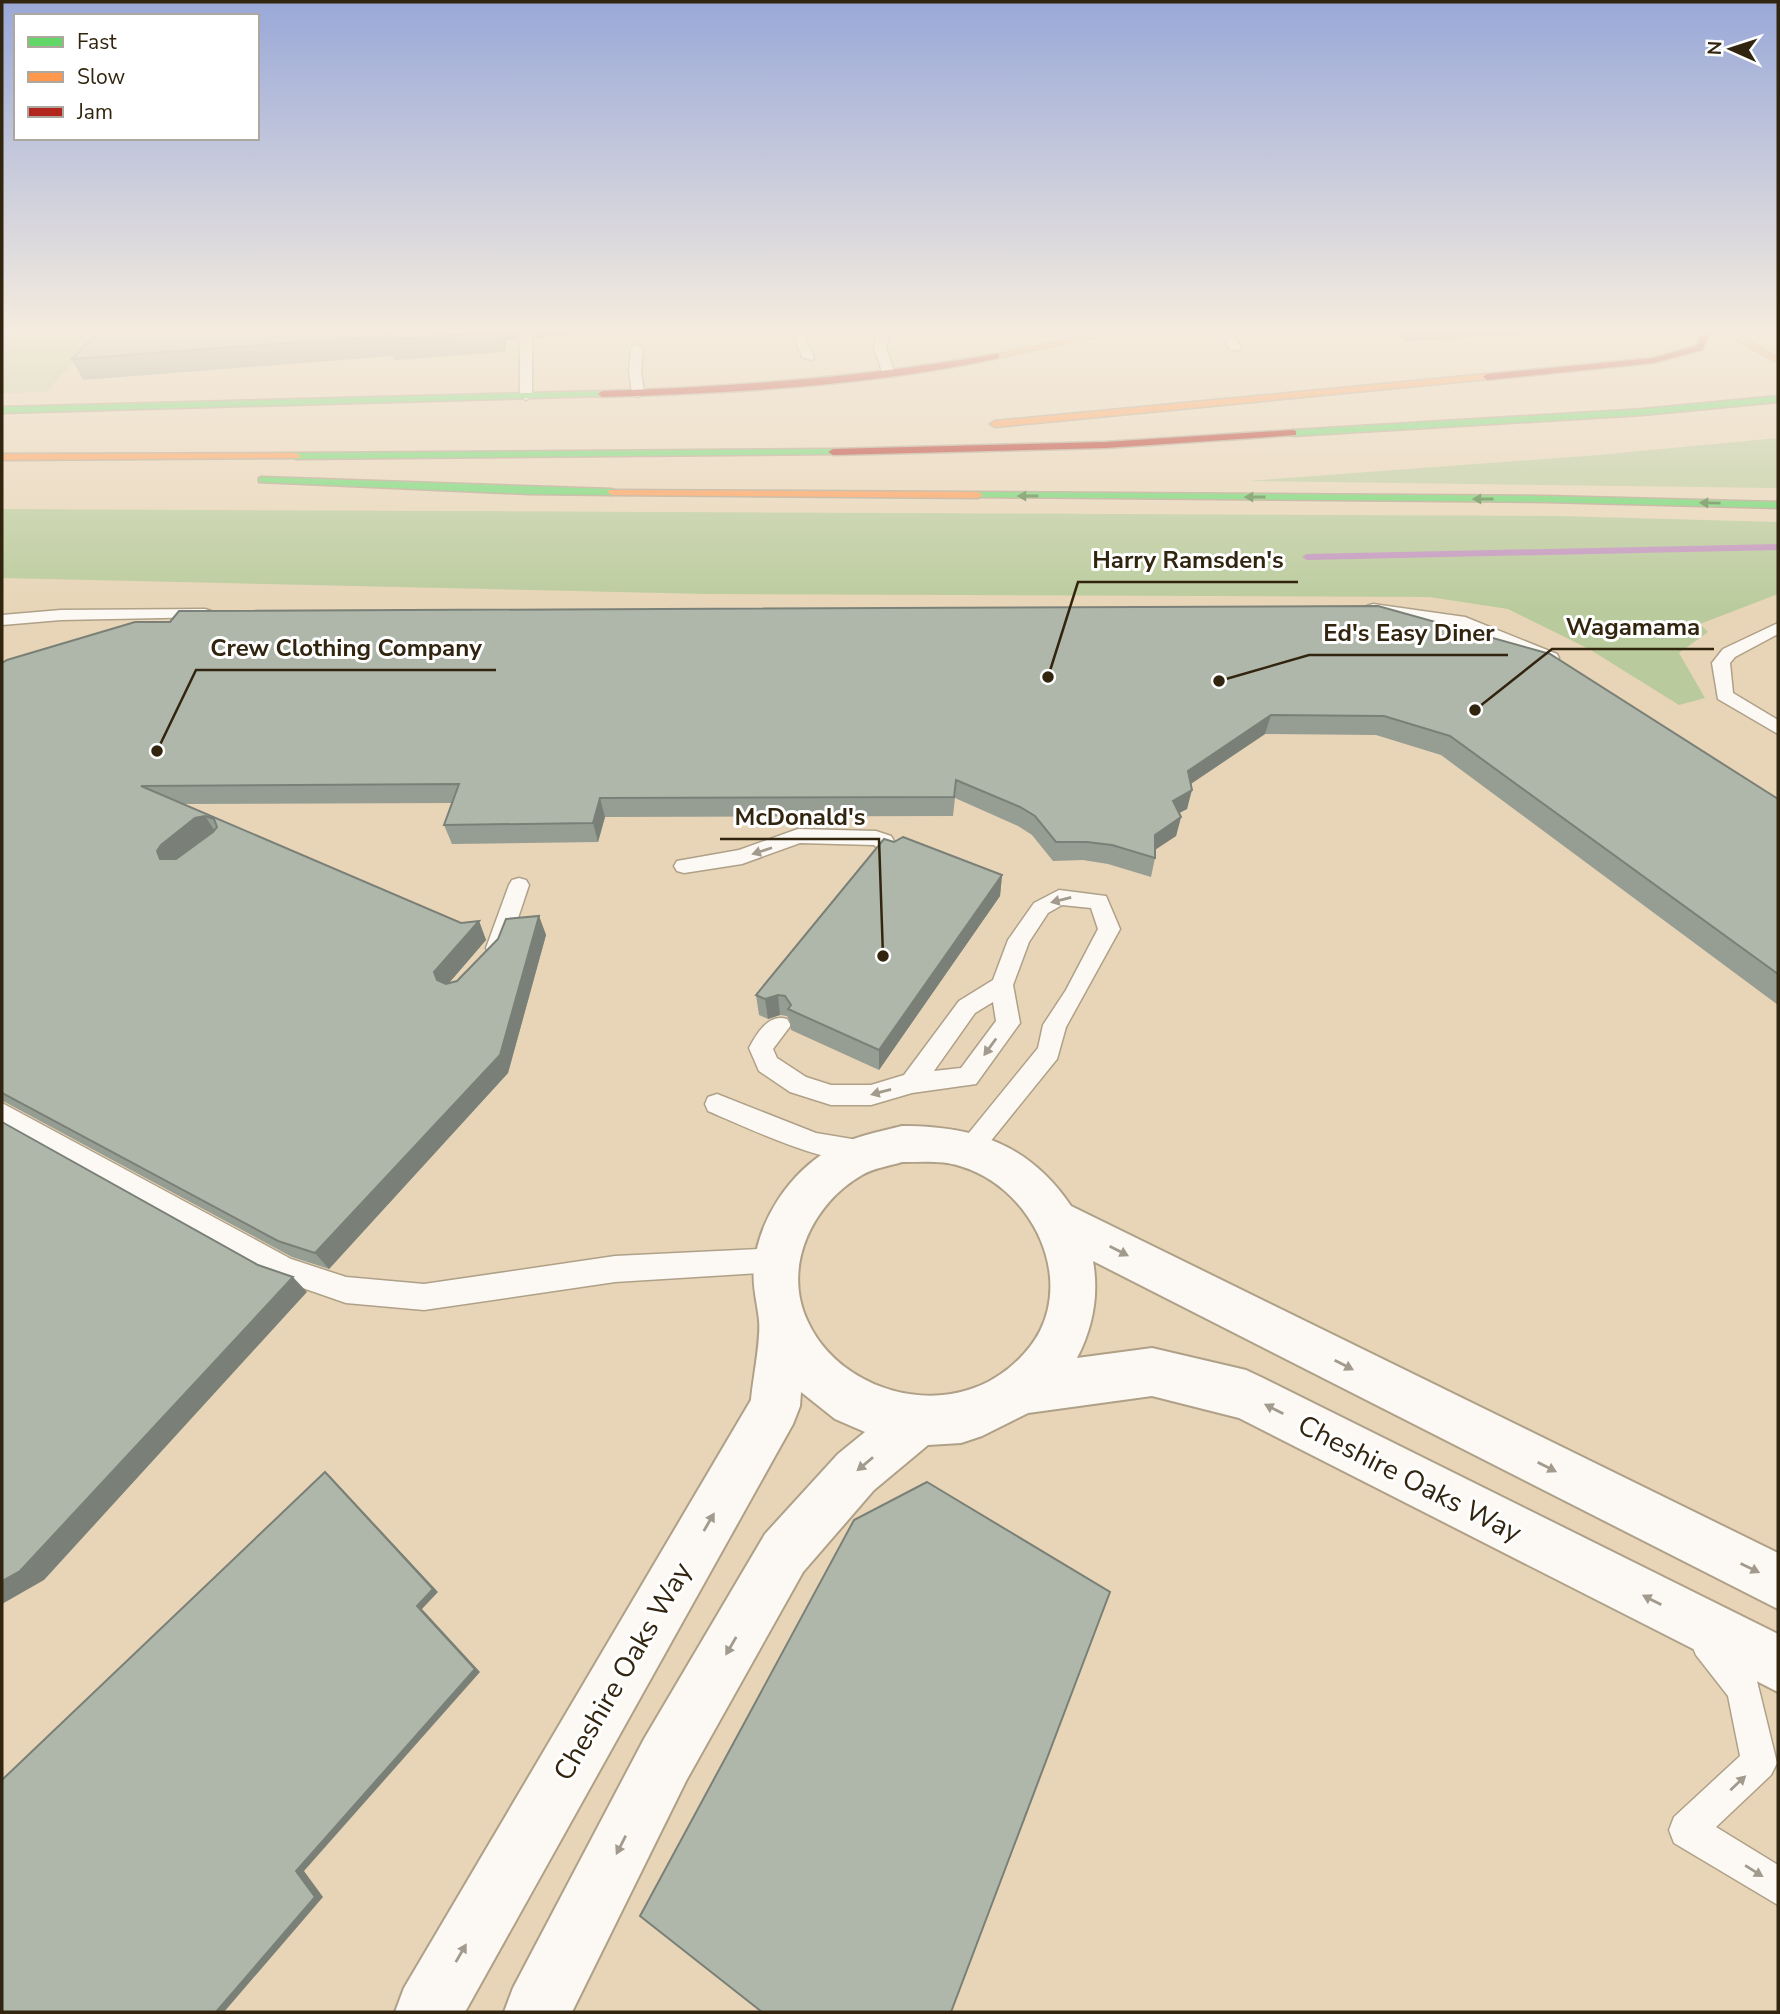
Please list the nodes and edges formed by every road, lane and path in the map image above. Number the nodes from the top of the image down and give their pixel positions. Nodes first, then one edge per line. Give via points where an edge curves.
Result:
1 (986, 424) edge
2 (1448, 424) edge
3 (974, 425) dead end
4 (810, 436) dead end
5 (501, 454) junction
6 (2, 457) edge
7 (654, 476) dead end
8 (1778, 505) edge
9 (1359, 609) edge
10 (228, 614) edge
11 (2, 621) edge
12 (1778, 628) edge
13 (1571, 668) edge
14 (1778, 728) edge
15 (892, 855) edge
16 (684, 866) dead end
17 (519, 885) dead end
18 (480, 967) edge
19 (1002, 985) junction
20 (779, 1025) edge
21 (912, 1083) junction
22 (717, 1104) dead end
23 (2, 1113) edge
24 (968, 1150) junction
25 (872, 1152) junction
26 (1058, 1221) junction
27 (777, 1260) junction
28 (783, 1320) junction
29 (1020, 1390) junction
30 (918, 1420) junction
31 (1778, 1582) edge
32 (1692, 1620) junction
33 (1778, 1664) edge
34 (1778, 1886) edge
35 (428, 2012) edge
36 (537, 2012) edge

1 - 3 main road
2 - 5 main road via 1105,445 760,454
4 - 5 main road
5 - 6 main road
8 -> 7 main road via 529,491 243,479
9 - 13 lane via 1459,620
10 - 11 lane via 61,615
12 - 14 lane via 1729,653 1721,663 1724,695
15 -> 16 lane via 884,841 876,838 798,836 742,857
17 - 18 lane via 496,950
19 - 21 lane via 967,1007
19 -> 21 lane via 1008,1024 968,1077
24 -> 19 lane via 1049,1052 1055,1026 1109,929 1099,901 1059,897 1041,908 1019,940
21 -> 20 lane via 872,1095 831,1095 798,1085 767,1064 761,1048
22 - 25 lane via 814,1143
23 - 27 lane via 284,1269 346,1290 424,1297 615,1269
24 - 25 street via 912,1144
24 - 26 street via 1020,1177
25 - 27 street via 847,1162 818,1184 791,1218
26 - 29 street via 1070,1251 1074,1290 1064,1335 1047,1364
26 -> 31 street
27 - 28 street via 775,1280
28 - 30 street via 795,1348 820,1378 863,1407
35 -> 28 street, Cheshire Oaks Way via 775,1406
29 - 30 street via 982,1411
32 -> 29 street, Cheshire Oaks Way via 1246,1395 1152,1372
30 -> 36 street via 856,1472 784,1553 665,1760
32 - 33 street, Cheshire Oaks Way
32 - 34 lane via 1744,1689 1759,1763 1688,1830

